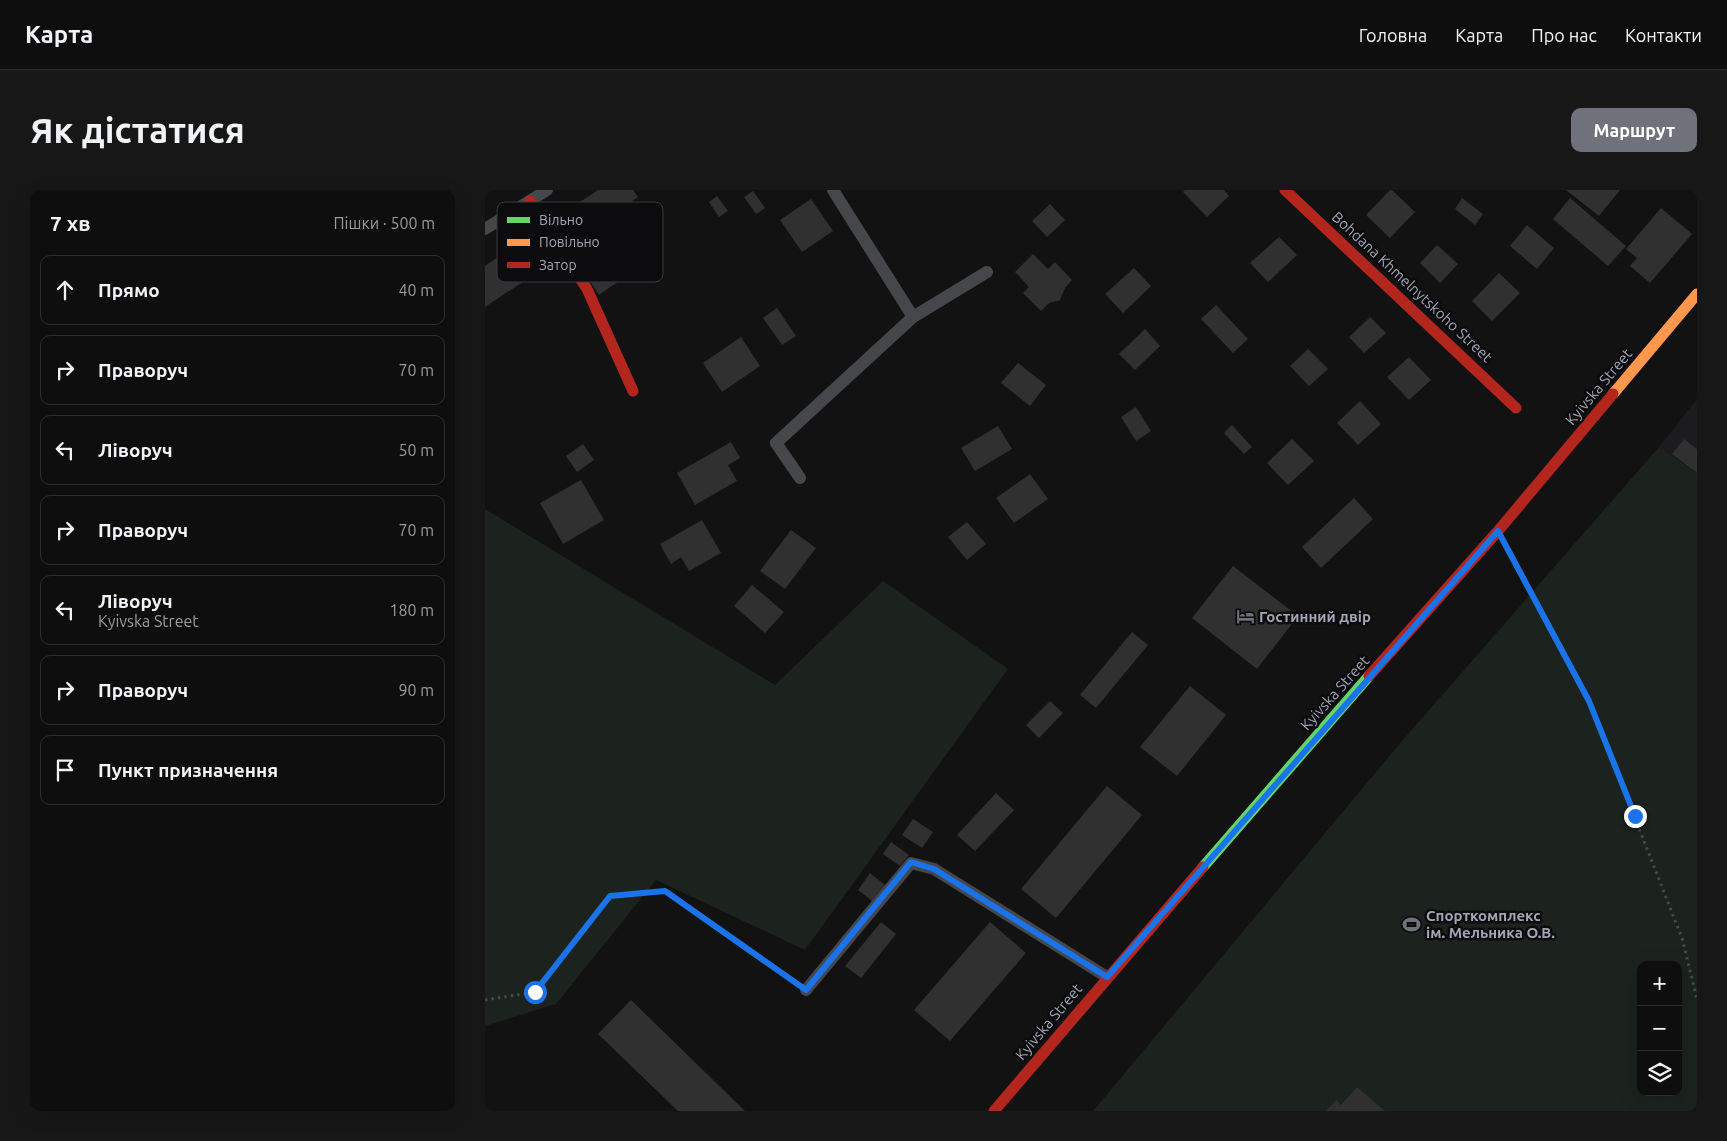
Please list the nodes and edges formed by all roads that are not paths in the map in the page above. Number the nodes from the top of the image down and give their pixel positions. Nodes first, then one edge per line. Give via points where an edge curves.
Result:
1 (547, 190) edge
2 (833, 190) edge
3 (1285, 190) edge
4 (530, 201) edge
5 (497, 222) edge
6 (485, 229) edge
7 (987, 272) dead end
8 (582, 282) edge
9 (1697, 294) edge
10 (913, 317) junction
11 (633, 391) dead end
12 (1516, 408) dead end
13 (799, 478) dead end
14 (1107, 977) junction
15 (806, 990) road end
16 (994, 1111) edge

1 - 4 lane
2 - 10 lane
3 - 12 main road, Bohdana Khmelnytskoho Street
5 - 6 lane
7 - 10 lane
8 - 11 main road
9 - 14 main road, Kyivska Street via 1498,531
10 - 13 lane via 777,443
14 - 15 lane via 934,869 911,862
14 - 16 main road, Kyivska Street

